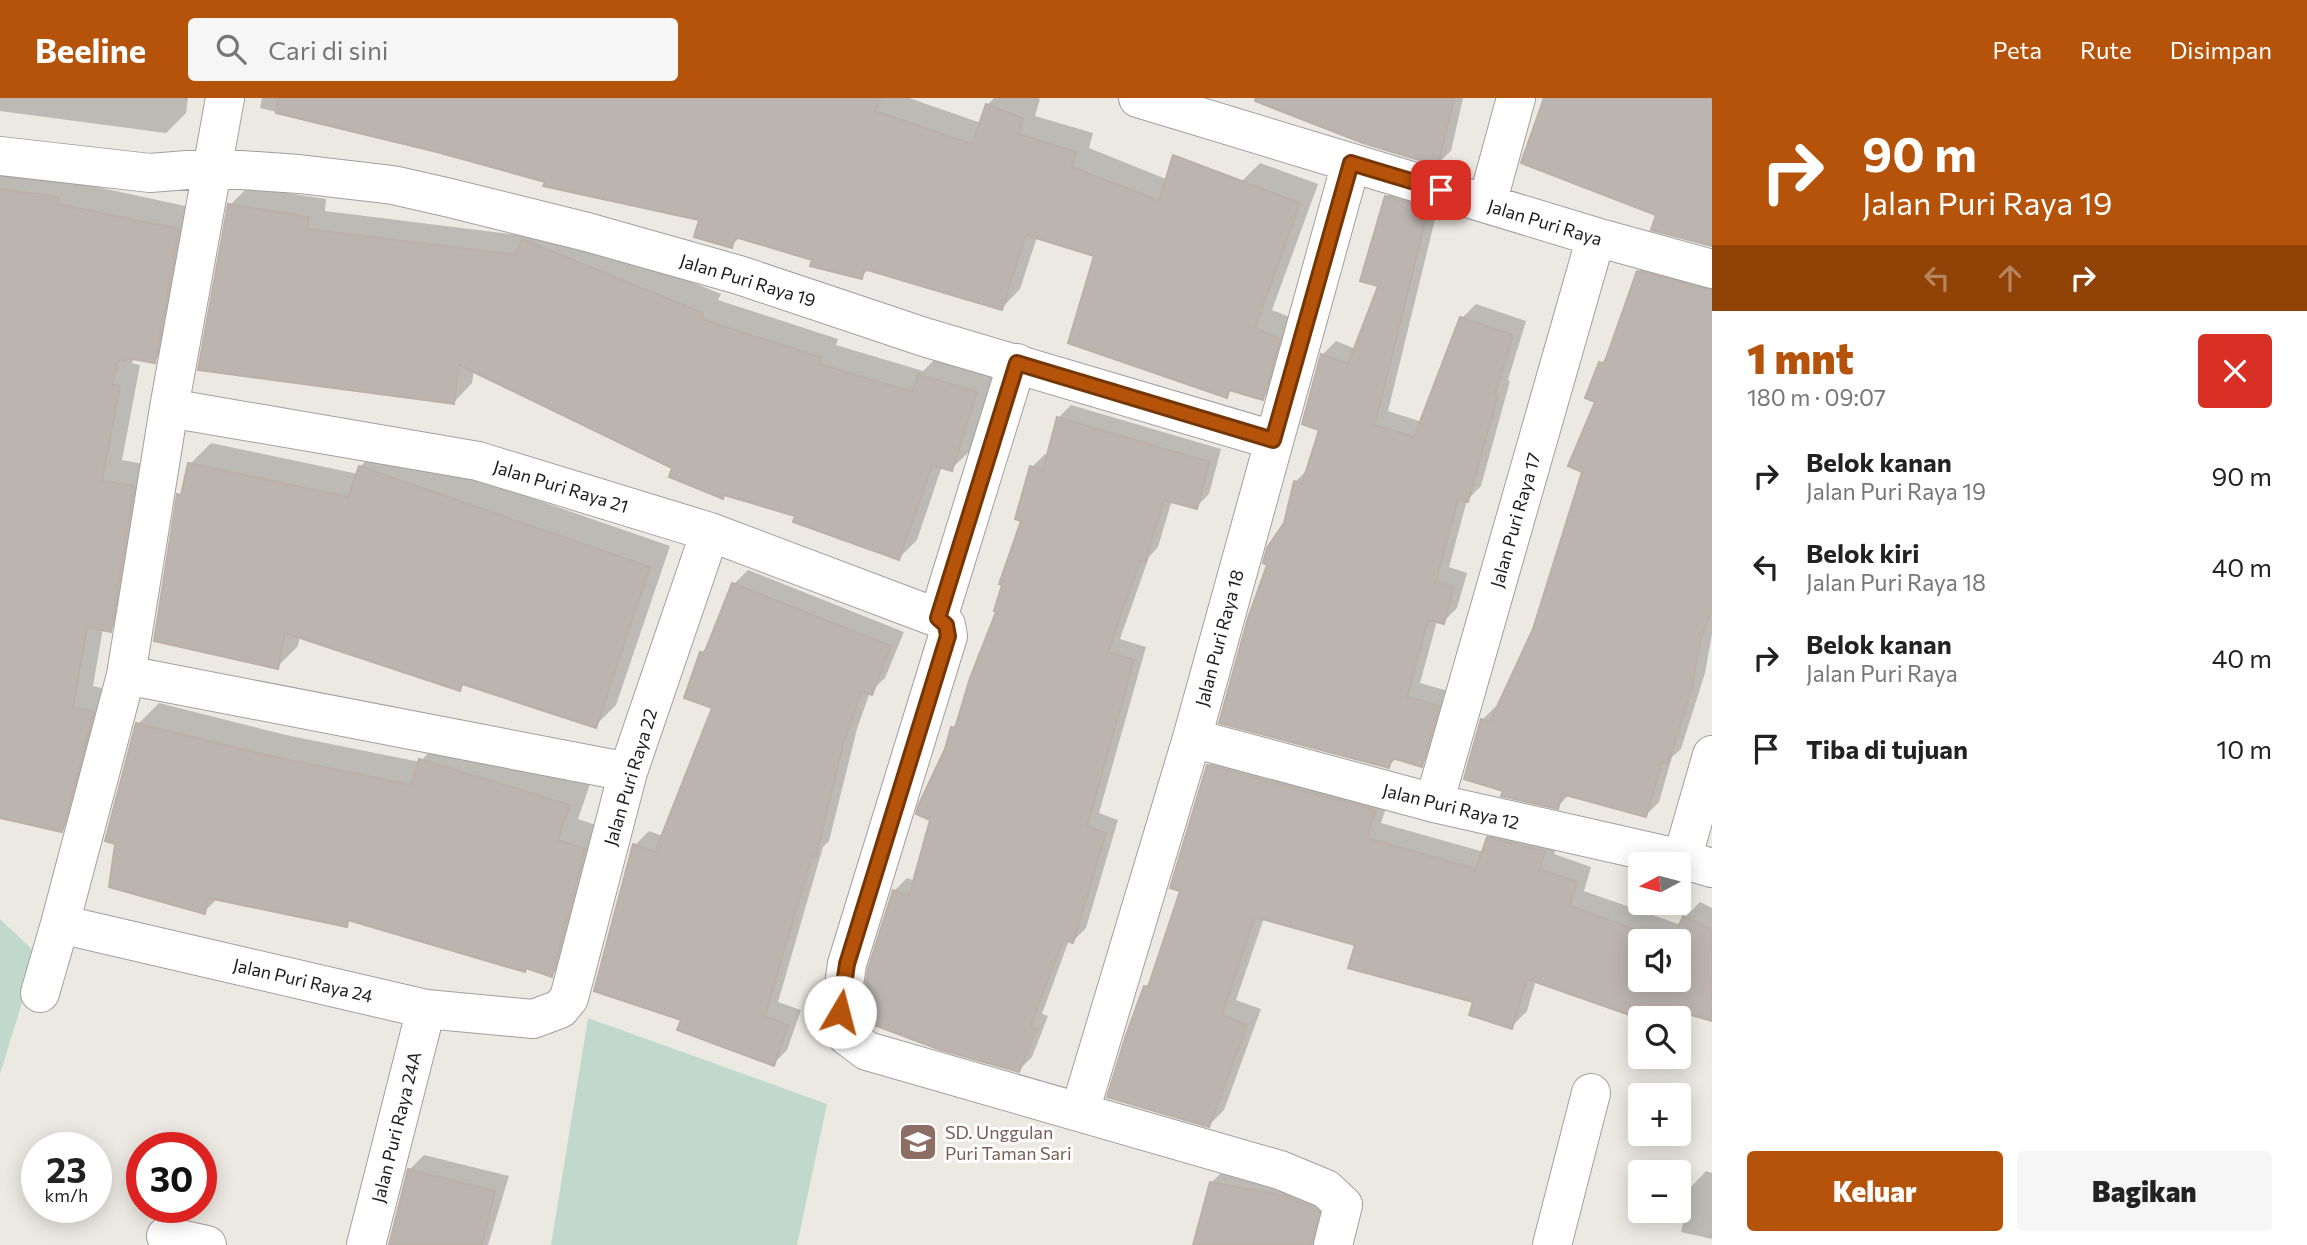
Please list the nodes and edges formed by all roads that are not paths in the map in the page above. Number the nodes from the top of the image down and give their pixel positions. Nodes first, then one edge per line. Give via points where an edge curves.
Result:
1 (225, 98) edge
2 (1138, 98) edge
3 (1516, 98) edge
4 (1232, 111) edge
5 (0, 156) edge
6 (1351, 163) junction
7 (212, 168) junction
8 (1487, 204) junction
9 (1595, 237) junction
10 (1712, 269) edge
11 (1017, 363) junction
12 (169, 408) junction
13 (1273, 440) junction
14 (710, 532) junction
15 (938, 618) junction
16 (126, 675) junction
17 (1192, 738) junction
18 (1712, 755) edge
19 (628, 772) junction
20 (1434, 803) junction
21 (1697, 864) edge
22 (60, 924) junction
23 (40, 993) dead end
24 (426, 1009) junction
25 (547, 1015) joint
26 (1591, 1093) dead end
27 (1080, 1111) junction
28 (166, 1236) dead end
29 (207, 1245) edge
30 (366, 1245) edge
31 (1333, 1245) edge
32 (1552, 1245) edge

1 - 7 street
2 - 4 street, Jalan Puri Raya
3 - 8 street
4 - 6 street, Jalan Puri Raya
5 - 7 street, Jalan Puri Raya 19 via 150,173
6 - 8 street, Jalan Puri Raya
6 - 13 street, Jalan Puri Raya 18
7 - 11 street, Jalan Puri Raya 19 via 393,185 450,198 739,275
7 - 12 street
8 - 9 street, Jalan Puri Raya
9 - 10 street, Jalan Puri Raya
9 - 20 street, Jalan Puri Raya 17
11 - 13 street, Jalan Puri Raya 19
11 - 15 street
12 - 14 street, Jalan Puri Raya 21 via 478,461
12 - 16 street
13 - 17 street, Jalan Puri Raya 18
14 - 15 street, Jalan Puri Raya 21
14 - 19 street, Jalan Puri Raya 22
15 - 27 street via 946,625 948,636 847,964 840,1012 847,1037 867,1051
16 - 19 street
16 - 22 street
17 - 20 street, Jalan Puri Raya 12
17 - 27 street, Jalan Puri Raya 18
18 - 21 street
19 - 25 street, Jalan Puri Raya 22 via 569,998
20 - 21 street, Jalan Puri Raya 12
22 - 23 street
22 - 24 street, Jalan Puri Raya 24
24 - 25 street, Jalan Puri Raya 24 via 533,1019
24 - 30 street, Jalan Puri Raya 24A
26 - 32 street
27 - 31 street via 1280,1170 1326,1189 1343,1205
28 - 29 street

